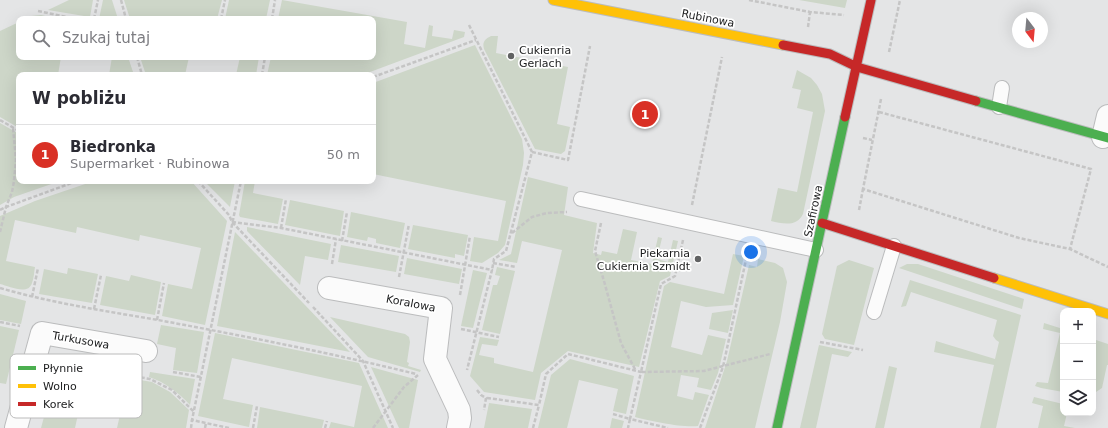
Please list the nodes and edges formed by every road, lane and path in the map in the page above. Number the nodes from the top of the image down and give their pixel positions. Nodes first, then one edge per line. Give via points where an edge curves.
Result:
1 (98, 0) edge
2 (121, 0) edge
3 (225, 0) edge
4 (275, 0) edge
5 (553, 0) edge
6 (749, 0) edge
7 (871, 0) edge
8 (848, 10) dead end
9 (38, 11) dead end
10 (62, 16) edge
11 (95, 16) edge
12 (125, 16) edge
13 (222, 16) edge
14 (272, 16) edge
15 (469, 25) dead end
16 (476, 40) junction
17 (590, 46) dead end
18 (723, 52) dead end
19 (138, 60) edge
20 (264, 60) edge
21 (857, 67) junction
22 (141, 72) edge
23 (262, 72) edge
24 (376, 76) edge
25 (1002, 88) dead end
26 (999, 107) junction
27 (879, 112) dead end
28 (1108, 116) edge
29 (0, 120) edge
30 (13, 128) junction
31 (16, 130) edge
32 (1105, 137) edge
33 (872, 140) dead end
34 (532, 152) junction
35 (69, 184) edge
36 (201, 184) edge
37 (240, 184) edge
38 (863, 189) junction
39 (581, 199) dead end
40 (286, 200) dead end
41 (6, 207) junction
42 (0, 210) edge
43 (348, 212) dead end
44 (567, 212) dead end
45 (858, 212) dead end
46 (601, 221) dead end
47 (232, 222) junction
48 (689, 222) junction
49 (822, 223) junction
50 (409, 224) dead end
51 (281, 228) dead end
52 (0, 232) edge
53 (511, 234) junction
54 (470, 236) dead end
55 (684, 239) dead end
56 (342, 241) dead end
57 (894, 246) junction
58 (1070, 249) junction
59 (816, 250) junction
60 (404, 252) dead end
61 (748, 253) dead end
62 (493, 262) junction
63 (516, 267) dead end
64 (1108, 267) edge
65 (38, 268) dead end
66 (492, 270) dead end
67 (101, 275) dead end
68 (164, 283) dead end
69 (0, 288) edge
70 (329, 288) dead end
71 (32, 297) junction
72 (441, 308) junction
73 (94, 309) junction
74 (874, 312) dead end
75 (1108, 314) edge
76 (157, 320) junction
77 (0, 322) edge
78 (24, 327) dead end
79 (210, 330) junction
80 (476, 332) dead end
81 (499, 337) dead end
82 (815, 341) dead end
83 (863, 350) dead end
84 (146, 351) dead end
85 (777, 352) dead end
86 (36, 354) edge
87 (363, 361) junction
88 (723, 367) junction
89 (636, 371) junction
90 (173, 372) dead end
91 (641, 372) junction
92 (418, 375) junction
93 (201, 377) junction
94 (142, 378) edge
95 (445, 381) junction
96 (486, 398) dead end
97 (539, 405) junction
98 (257, 406) dead end
99 (385, 411) junction
100 (194, 412) junction
101 (613, 414) dead end
102 (19, 418) edge
103 (630, 419) junction
104 (192, 420) junction
105 (326, 421) dead end
106 (206, 423) junction
107 (16, 428) edge
108 (190, 428) edge
109 (205, 428) edge
110 (229, 428) edge
111 (252, 428) edge
112 (325, 428) edge
113 (373, 428) edge
114 (393, 428) edge
115 (458, 428) edge
116 (533, 428) edge
117 (628, 428) edge
118 (668, 428) edge
119 (700, 428) edge
120 (778, 428) edge

1 - 11 path
2 - 12 path
3 - 13 path
4 - 14 path
5 - 21 street, Rubinowa via 830,54
6 - 8 path via 810,12 847,16
7 - 21 street, Szafirowa
9 - 10 path
15 - 16 path
16 - 24 path
16 - 34 path
17 - 34 path via 568,160
18 - 48 path
19 - 22 path
20 - 23 path
21 - 26 street, Rubinowa
21 - 49 street, Szafirowa
25 - 26 lane
26 - 32 street, Rubinowa
27 - 58 path via 1091,169
28 - 32 street
29 - 30 path
30 - 31 path
30 - 41 path via 16,160 12,192
33 - 38 path
34 - 53 path
35 - 41 path
36 - 47 path via 229,215
37 - 47 path
38 - 45 path
38 - 58 path via 1019,238
39 - 48 lane
40 - 51 path
41 - 42 path
41 - 52 path
43 - 56 path
44 - 53 path via 532,217
46 - 89 path via 594,251 621,343
47 - 79 path
47 - 87 path
48 - 59 lane
49 - 57 street
49 - 59 street, Szafirowa
50 - 60 path
53 - 62 path via 506,251
54 - 72 path via 460,298
55 - 91 path via 675,276 662,284
57 - 74 lane
57 - 75 street
58 - 64 path
59 - 120 street, Szafirowa
61 - 88 path
62 - 63 path
62 - 66 path
65 - 71 path
67 - 73 path
68 - 76 path
69 - 71 path
70 - 72 street, Koralowa
71 - 73 path
72 - 95 street, Koralowa via 435,359
73 - 76 path
76 - 79 path
77 - 78 path
79 - 87 path
79 - 93 path
80 - 81 path
82 - 83 path
84 - 86 street, Turkusowa via 42,333
85 - 88 path
87 - 92 path
87 - 99 path
88 - 91 path via 704,371
88 - 119 path
89 - 91 path
89 - 97 path via 568,354 546,374
90 - 93 path
91 - 103 path
92 - 95 path
92 - 99 path via 404,387
93 - 100 path
94 - 100 path via 172,390
95 - 115 street, Koralowa via 459,410
96 - 97 path
97 - 116 path
98 - 111 path
99 - 113 path
99 - 114 path
100 - 104 path
101 - 103 path
102 - 107 street, Turkusowa
103 - 117 path
103 - 118 path
104 - 106 path
104 - 108 path
105 - 112 path
106 - 109 path
106 - 110 path

